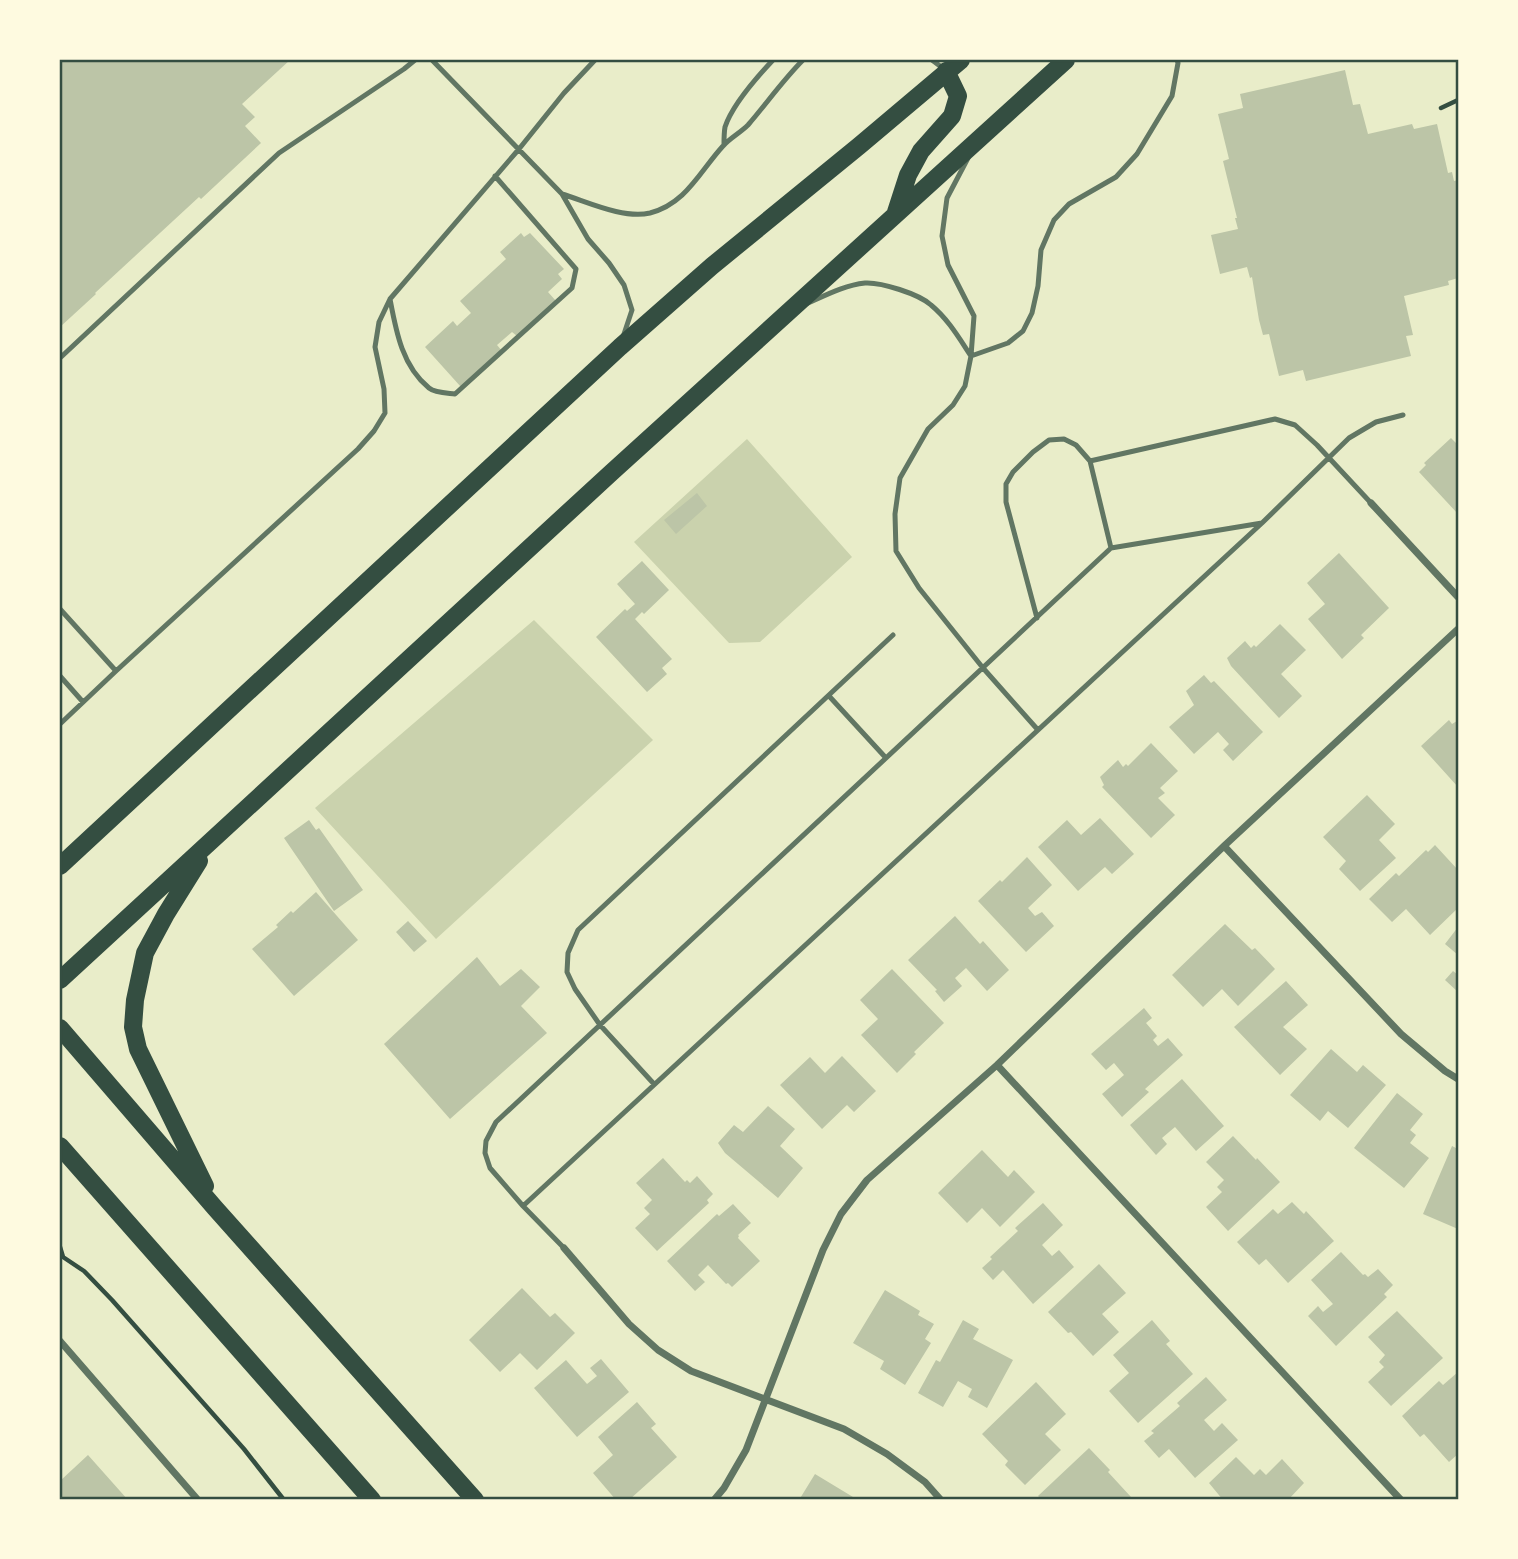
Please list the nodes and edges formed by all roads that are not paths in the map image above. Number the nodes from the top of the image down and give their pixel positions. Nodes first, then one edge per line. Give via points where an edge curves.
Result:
1 (415, 60) edge
2 (432, 60) edge
3 (595, 60) edge
4 (772, 60) edge
5 (803, 60) edge
6 (961, 60) edge
7 (1066, 60) edge
8 (1177, 60) edge
9 (939, 65) edge
10 (977, 139) junction
11 (724, 144) junction
12 (519, 149) junction
13 (495, 176) junction
14 (562, 194) junction
15 (895, 215) junction
16 (390, 299) junction
17 (785, 314) junction
18 (620, 347) junction
19 (971, 356) junction
20 (60, 358) edge
21 (1403, 415) dead end
22 (1330, 459) junction
23 (1090, 461) junction
24 (1371, 503) joint
25 (1262, 523) junction
26 (1111, 548) junction
27 (1458, 597) edge
28 (60, 609) edge
29 (1037, 618) junction
30 (1458, 629) edge
31 (893, 635) dead end
32 (983, 668) junction
33 (116, 671) junction
34 (60, 676) edge
35 (829, 696) junction
36 (83, 702) junction
37 (60, 724) edge
38 (1038, 730) junction
39 (886, 758) junction
40 (211, 842) junction
41 (1224, 846) junction
42 (60, 866) edge
43 (60, 980) edge
44 (600, 1025) junction
45 (60, 1028) edge
46 (997, 1065) junction
47 (1458, 1079) edge
48 (654, 1084) junction
49 (60, 1146) edge
50 (523, 1206) junction
51 (215, 1208) junction
52 (564, 1248) joint
53 (60, 1341) edge
54 (766, 1399) junction
55 (198, 1500) edge
56 (372, 1500) edge
57 (475, 1500) edge
58 (714, 1500) edge
59 (941, 1500) edge
60 (1401, 1500) edge

1 - 20 lane via 279,153
2 - 12 lane
3 - 12 lane
4 - 11 lane via 732,113
5 - 11 lane via 747,126
6 - 9 main road
7 - 10 main road
8 - 19 lane via 1172,96 1137,154 1116,177 1069,204 1054,220 1041,250 1038,286 1023,331 1008,343
9 - 15 main road via 958,96 952,116 921,151
9 - 18 main road via 859,146
10 - 15 main road
10 - 19 lane via 947,198 942,236 948,265 974,316
11 - 14 lane via 695,184 674,203 649,213 622,213
12 - 13 lane
12 - 14 lane
13 - 16 lane
13 - 16 lane via 576,269 572,288 455,394 431,390 411,368 398,340
14 - 18 lane via 588,239 624,285 632,310
15 - 17 main road
16 - 33 lane via 379,322 375,347 385,413 374,431
17 - 19 lane via 839,289 866,283 894,287 929,303
17 - 40 main road
18 - 42 main road
19 - 32 lane via 965,386 928,429 900,478 896,551 919,588
21 - 22 lane via 1376,422 1349,438
22 - 23 lane via 1295,425 1276,419
22 - 24 lane
22 - 25 lane
23 - 26 lane
23 - 29 lane via 1076,445 1064,439 1049,440 1006,484 1006,502
24 - 27 street
25 - 26 lane
25 - 38 lane
26 - 29 lane
28 - 33 lane
29 - 32 lane
30 - 41 street
31 - 35 lane
32 - 38 lane
32 - 39 lane
33 - 36 lane
34 - 36 lane
35 - 39 lane
35 - 44 lane via 578,930 568,953 567,972
36 - 37 lane
38 - 48 lane
39 - 44 lane
40 - 43 main road
40 - 51 main road via 145,953 133,1027 138,1049
41 - 46 street
41 - 47 street via 1401,1034
44 - 48 lane
44 - 50 lane via 496,1122 486,1141 490,1168
45 - 51 main road
46 - 54 street via 867,1180 841,1214 822,1250
46 - 60 street
48 - 50 lane
49 - 56 main road
50 - 52 lane
51 - 57 main road
52 - 54 street via 629,1324 659,1350 691,1371
53 - 55 street
54 - 58 street via 746,1450
54 - 59 street via 844,1429 887,1454

